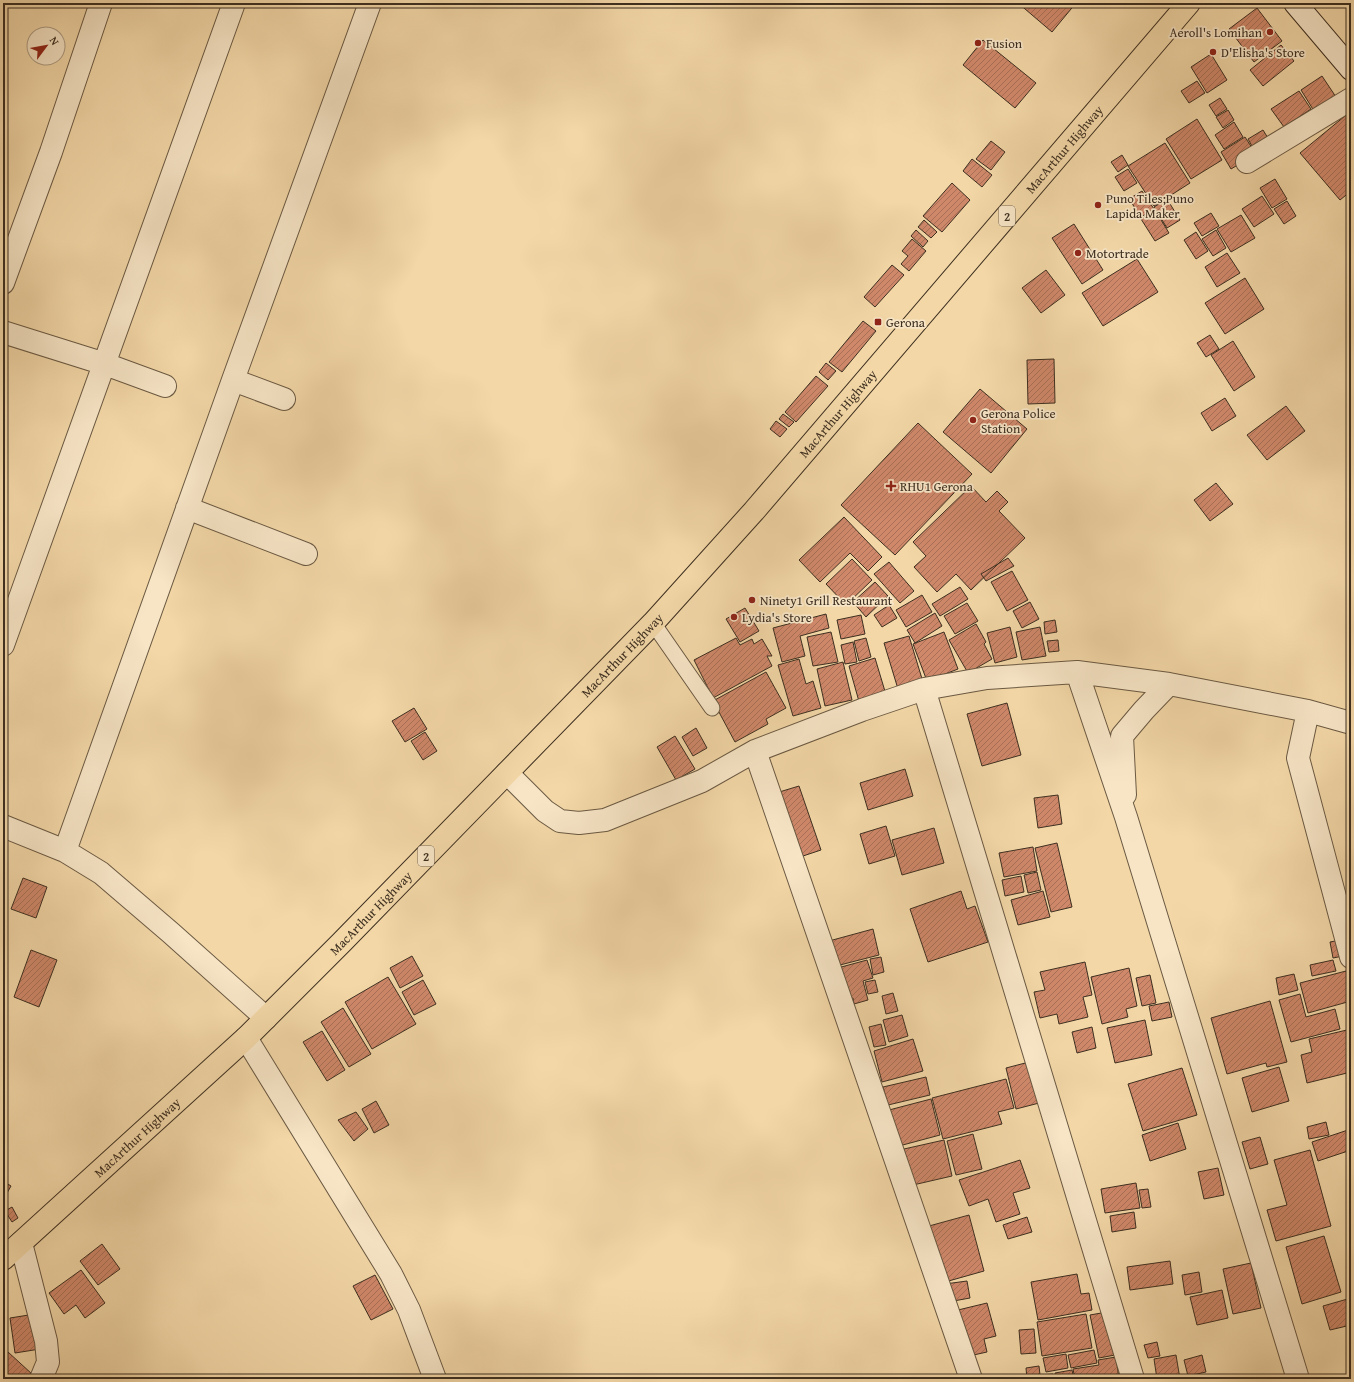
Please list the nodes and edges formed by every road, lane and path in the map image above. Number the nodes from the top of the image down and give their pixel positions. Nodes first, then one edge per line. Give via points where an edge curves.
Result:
1 (101, 3) edge
2 (234, 3) edge
3 (370, 3) edge
4 (1189, 3) edge
5 (1295, 3) edge
6 (1351, 68) edge
7 (1351, 99) edge
8 (1247, 162) dead end
9 (3, 282) edge
10 (3, 332) edge
11 (105, 364) junction
12 (233, 380) junction
13 (165, 386) dead end
14 (284, 399) dead end
15 (187, 508) junction
16 (306, 554) dead end
17 (653, 622) junction
18 (3, 645) edge
19 (1077, 672) junction
20 (1169, 684) junction
21 (924, 689) junction
22 (712, 708) dead end
23 (1308, 711) junction
24 (1351, 723) edge
25 (755, 751) junction
26 (507, 773) junction
27 (1126, 817) junction
28 (3, 826) edge
29 (65, 851) junction
30 (1351, 957) edge
31 (266, 1018) junction
32 (246, 1038) junction
33 (21, 1243) junction
34 (3, 1259) edge
35 (41, 1379) edge
36 (435, 1379) edge
37 (971, 1379) edge
38 (1132, 1379) edge
39 (1298, 1379) edge

1 - 9 street via 51,152
2 - 11 street
3 - 12 street
4 - 17 highway, MacArthur Highway / 2 via 754,511
5 - 6 street
7 - 8 street
10 - 11 street
11 - 13 street
11 - 18 street
12 - 14 street
12 - 15 street
15 - 16 street
15 - 29 street
17 - 22 lane
17 - 26 highway, MacArthur Highway / 2
19 - 20 street
19 - 21 street via 987,678
19 - 27 street
20 - 23 street
20 - 27 street via 1122,736
21 - 25 street
21 - 38 street
23 - 24 street
23 - 30 street via 1298,758
25 - 26 street via 702,781 612,818 578,823 560,821 545,811
25 - 37 street
26 - 31 highway, MacArthur Highway / 2
27 - 39 street
28 - 29 street
29 - 31 street via 101,873
31 - 32 highway, MacArthur Highway / 2
32 - 33 highway, MacArthur Highway / 2
32 - 36 street via 391,1274 409,1310
33 - 34 highway, MacArthur Highway / 2
33 - 35 street via 46,1341 48,1362

